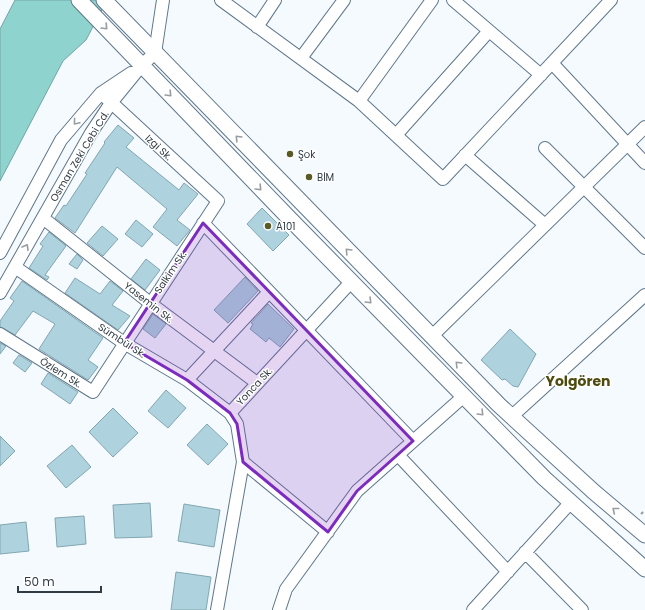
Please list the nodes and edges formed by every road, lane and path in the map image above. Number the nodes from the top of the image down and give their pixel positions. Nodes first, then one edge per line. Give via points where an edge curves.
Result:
1 (79, 0) edge
2 (104, 0) edge
3 (163, 0) edge
4 (221, 0) edge
5 (275, 0) edge
6 (344, 0) edge
7 (432, 0) edge
8 (453, 0) edge
9 (610, 0) edge
10 (257, 26) junction
11 (489, 31) junction
12 (150, 48) junction
13 (301, 58) junction
14 (552, 62) junction
15 (142, 66) junction
16 (541, 75) junction
17 (101, 93) junction
18 (359, 101) junction
19 (111, 104) junction
20 (645, 126) edge
21 (396, 135) junction
22 (628, 143) junction
23 (545, 148) dead end
24 (465, 155) junction
25 (645, 163) edge
26 (585, 186) junction
27 (218, 201) joint
28 (43, 218) junction
29 (203, 223) junction
30 (545, 225) junction
31 (645, 248) edge
32 (0, 253) edge
33 (15, 267) junction
34 (351, 282) junction
35 (269, 292) junction
36 (0, 293) edge
37 (645, 295) edge
38 (150, 303) junction
39 (306, 330) junction
40 (0, 334) edge
41 (431, 337) junction
42 (124, 343) junction
43 (214, 351) junction
44 (187, 380) junction
45 (257, 383) junction
46 (464, 396) junction
47 (230, 413) junction
48 (511, 416) junction
49 (413, 441) junction
50 (398, 455) junction
51 (243, 462) junction
52 (570, 502) junction
53 (328, 532) junction
54 (645, 535) edge
55 (525, 552) junction
56 (645, 569) edge
57 (508, 572) junction
58 (217, 610) edge
59 (279, 610) edge
60 (473, 610) edge
61 (582, 610) edge

1 -> 15 main road
2 - 12 main road
3 - 12 street
4 - 10 street
5 - 10 street
6 - 13 street
7 - 18 street
8 - 11 street
9 - 14 street
10 - 13 street
11 - 16 street
11 - 21 street
12 - 15 street
41 -> 12 main road
13 - 18 street
14 - 16 street
14 - 22 street
15 - 17 street, Osman Zeki Cebi Cd.
15 - 19 street, Osman Zeki Cebi Cd.
15 -> 34 main road
16 - 24 street
17 - 19 street, Izgi Sk.
17 -> 32 street, Osman Zeki Cebi Cd. via 61,140
18 - 21 street
19 - 27 street, Izgi Sk.
19 - 28 street, Osman Zeki Cebi Cd.
20 - 22 street
21 - 24 street via 443,179
22 - 25 street
22 - 26 street
23 - 26 street
24 - 30 street
26 - 30 street
26 - 31 street
27 - 29 street, Salkim Sk.
33 -> 28 street, Osman Zeki Cebi Cd.
28 - 38 street, Yasemin Sk.
29 - 35 street
29 - 38 street, Salkim Sk.
30 - 41 street
33 - 36 street, Osman Zeki Cebi Cd.
33 - 42 street, Sümbül Sk.
34 - 39 street, Yonca Sk.
34 -> 46 main road
35 - 39 street
35 - 43 street
37 - 48 street
38 - 42 street, Salkim Sk.
38 - 43 street, Yasemin Sk.
39 - 45 street, Yonca Sk.
39 - 49 street
40 - 42 street, Özlem Sk. via 93,392
48 -> 41 main road
42 - 44 street, Sümbül Sk.
43 - 44 street
43 - 45 street, Yasemin Sk.
44 - 47 street, Sümbül Sk.
45 - 47 street, Yonca Sk.
46 - 49 street
46 -> 52 main road
47 - 51 street, Yonca Sk. via 237,424
54 -> 48 main road
49 - 50 street
50 - 53 street via 357,491
50 - 57 street
51 - 53 street
51 - 58 street, Yonca Sk.
52 - 55 street
52 - 56 main road
53 - 59 street via 286,589
55 - 57 street
55 - 61 street
57 - 60 street

